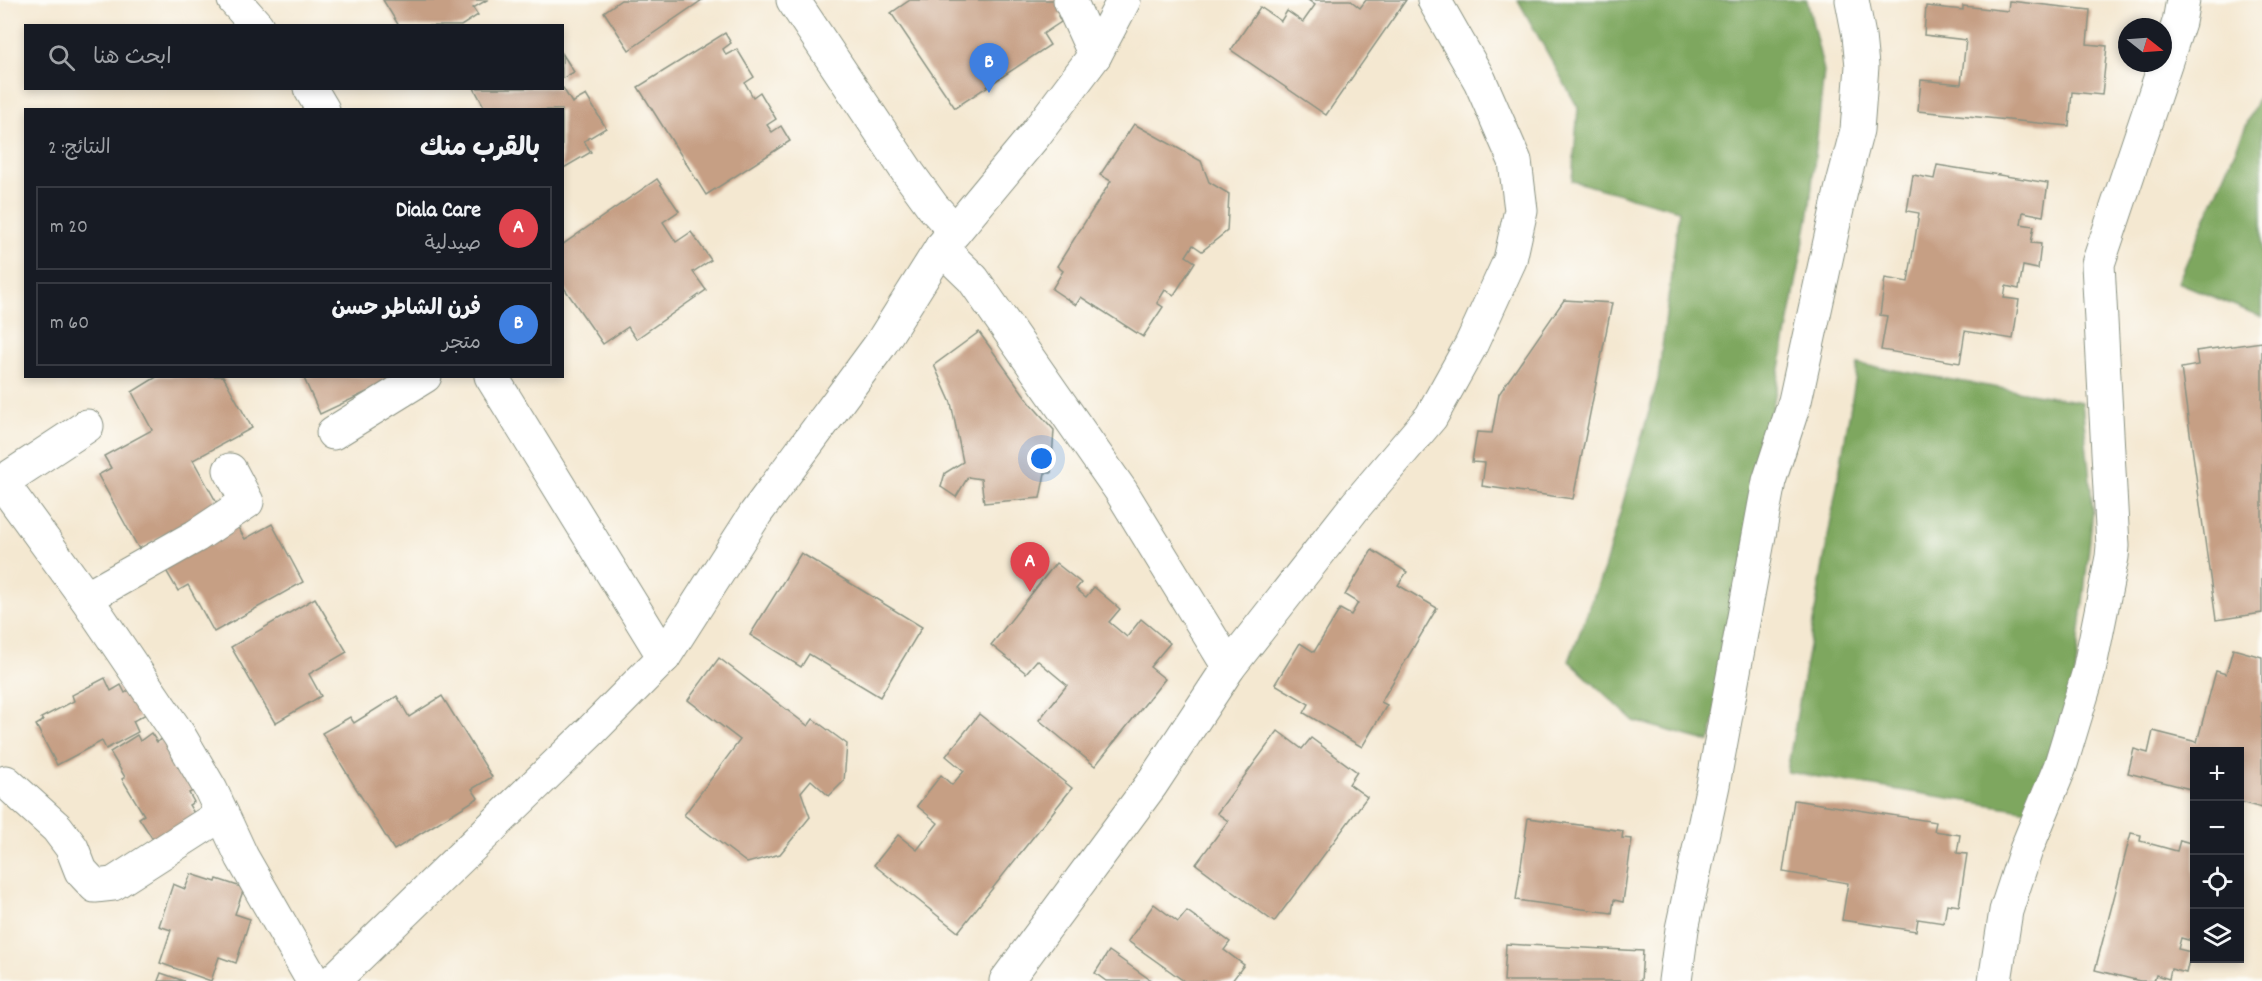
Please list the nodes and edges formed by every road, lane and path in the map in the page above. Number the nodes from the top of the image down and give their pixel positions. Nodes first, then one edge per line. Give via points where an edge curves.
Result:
1 (234, 0) edge
2 (793, 0) edge
3 (1070, 0) edge
4 (1124, 0) edge
5 (1434, 0) edge
6 (1852, 0) edge
7 (2183, 0) edge
8 (255, 24) edge
9 (1095, 55) junction
10 (311, 90) edge
11 (322, 108) edge
12 (948, 240) junction
13 (422, 378) edge
14 (492, 378) edge
15 (87, 426) dead end
16 (333, 434) dead end
17 (230, 470) dead end
18 (1, 481) edge
19 (86, 597) junction
20 (664, 657) junction
21 (1228, 667) junction
22 (6, 782) dead end
23 (222, 814) junction
24 (313, 981) edge
25 (333, 981) edge
26 (1006, 981) edge
27 (1675, 981) edge
28 (1995, 981) edge

1 - 8 street
2 - 12 street via 933,207
3 - 9 street
4 - 9 street
5 - 21 street via 1480,81 1515,161 1521,210 1510,260 1471,345 1431,417
6 - 27 street via 1862,66 1857,130 1795,401 1769,481
7 - 28 street via 2180,22 2098,264 2112,557 2089,671 2060,767 2006,910
9 - 12 street
10 - 11 street
12 - 20 street via 873,354 756,513
12 - 21 street via 1115,482
13 - 16 street
14 - 20 street
15 - 18 street
17 - 19 street via 247,502 196,536
18 - 19 street
19 - 23 street via 179,735
20 - 25 street
21 - 26 street via 1151,785
22 - 23 street via 57,828 72,848 81,871 95,886 113,884
23 - 24 street via 242,857

